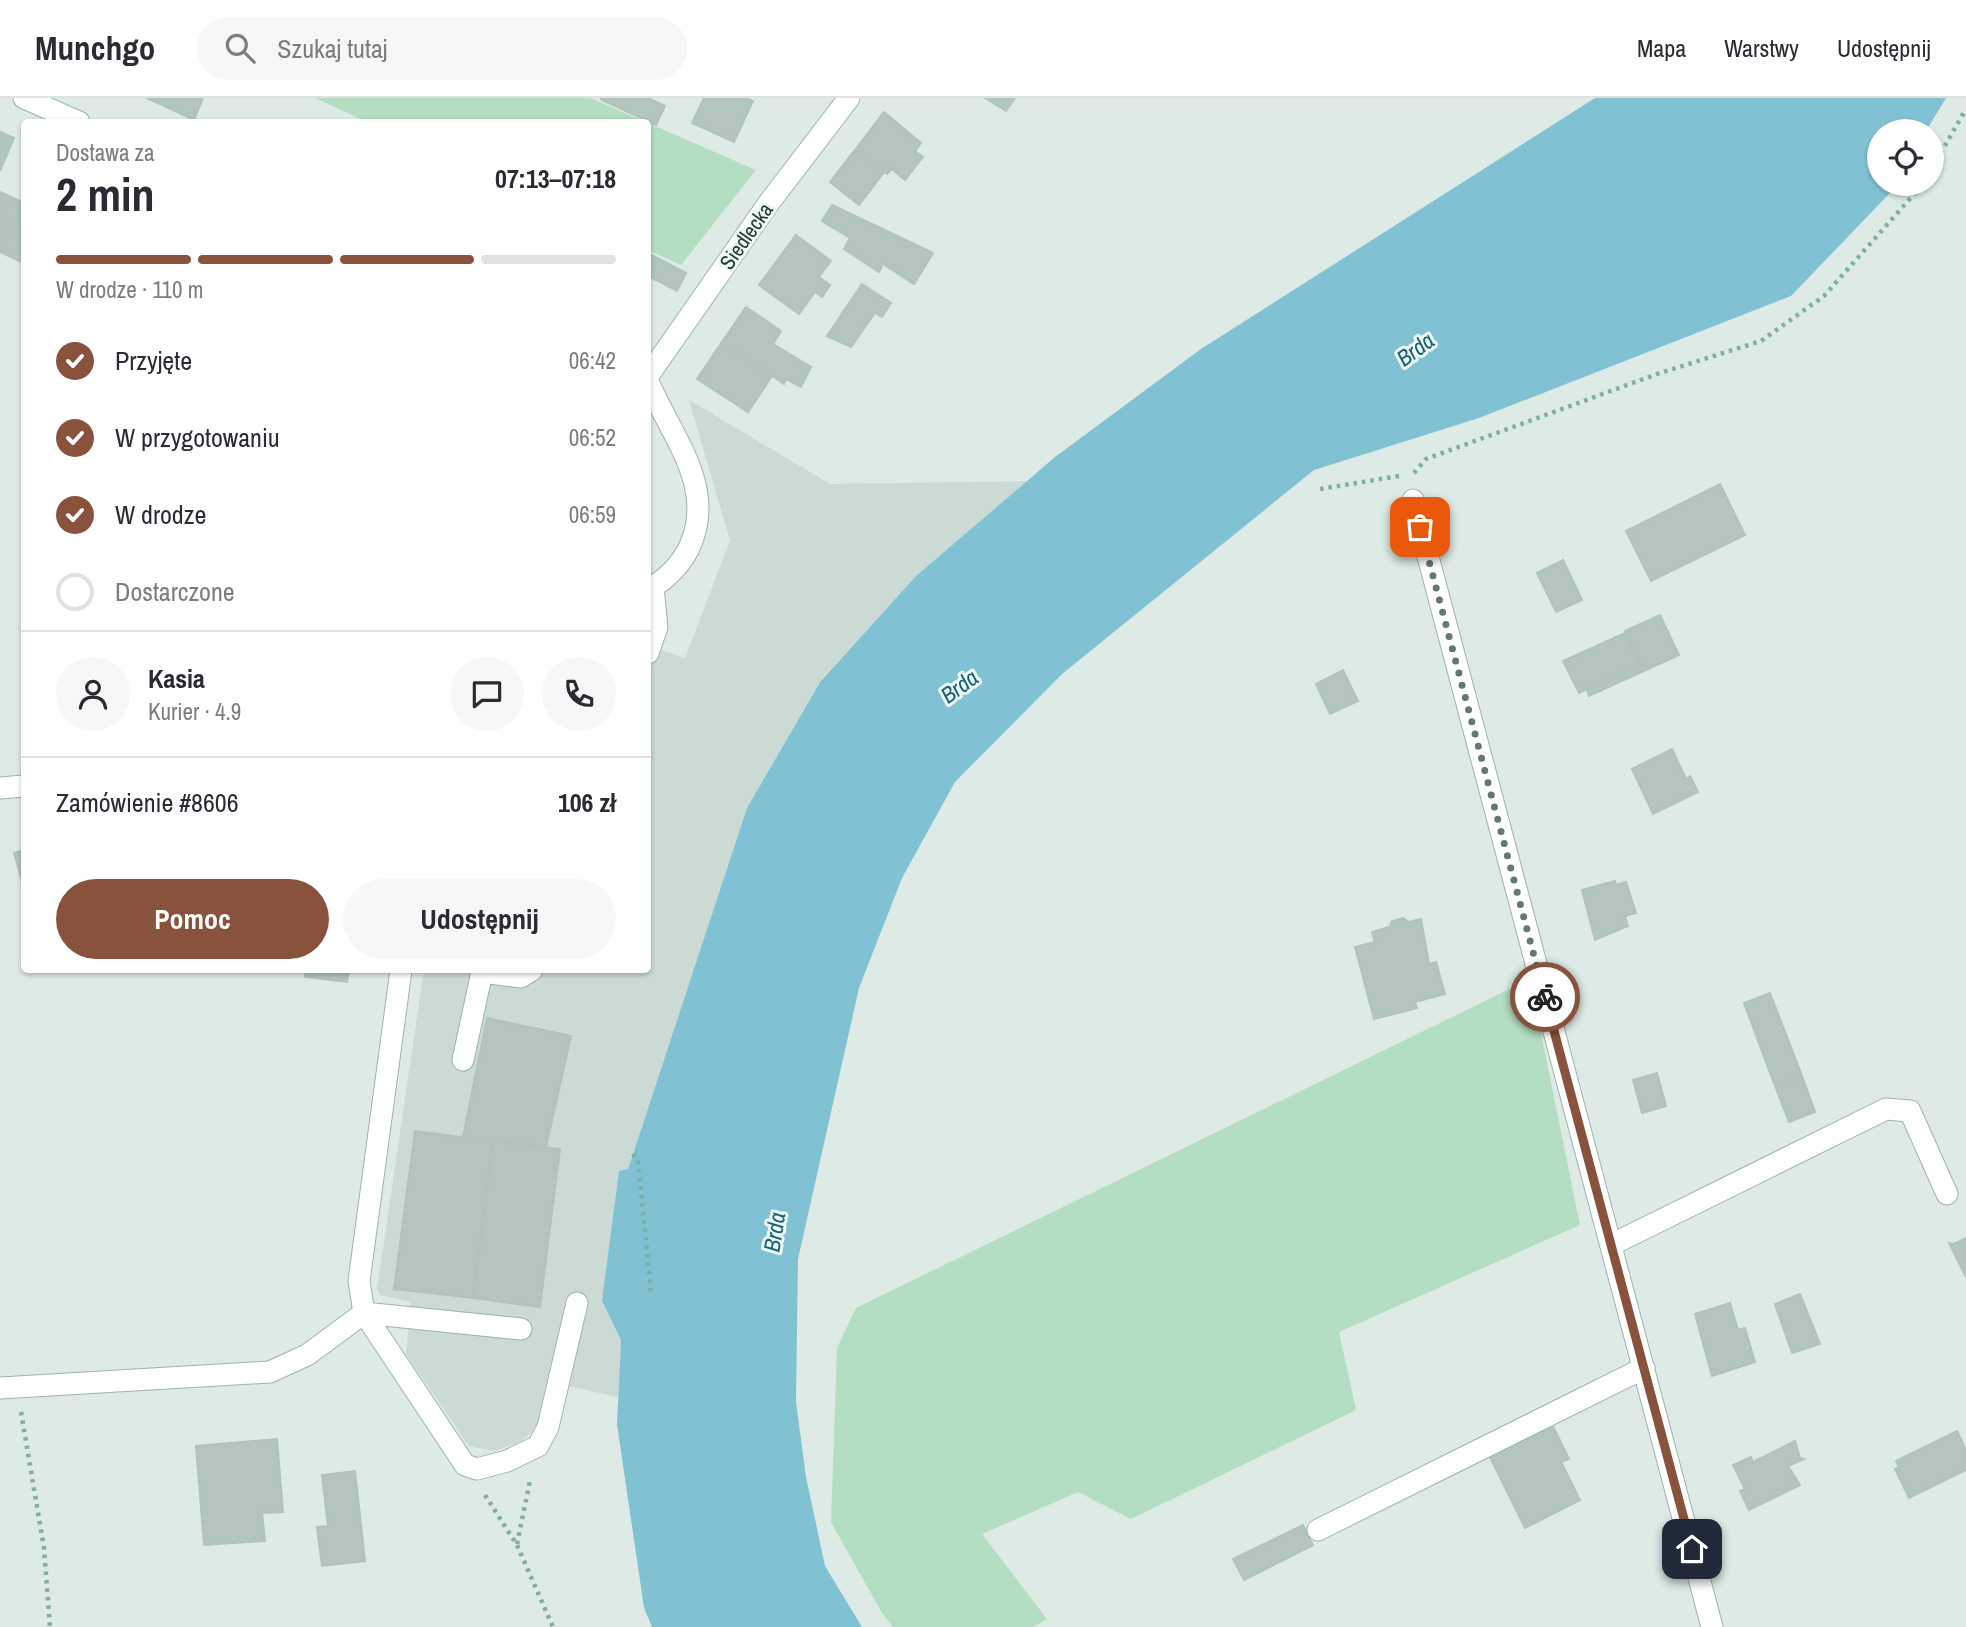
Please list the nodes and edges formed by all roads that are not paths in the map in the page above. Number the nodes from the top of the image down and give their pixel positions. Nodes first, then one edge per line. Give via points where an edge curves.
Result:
1 (24, 98) edge
2 (849, 98) edge
3 (72, 119) edge
4 (651, 375) edge
5 (651, 387) edge
6 (1413, 500) dead end
7 (651, 587) edge
8 (651, 594) edge
9 (651, 644) edge
10 (21, 786) edge
11 (0, 788) edge
12 (401, 973) edge
13 (482, 973) edge
14 (490, 973) edge
15 (527, 973) edge
16 (463, 1060) dead end
17 (1947, 1194) dead end
18 (1611, 1245) junction
19 (577, 1303) dead end
20 (364, 1313) junction
21 (520, 1329) dead end
22 (1644, 1368) junction
23 (8, 1388) edge
24 (1318, 1530) dead end
25 (1713, 1627) edge

1 - 3 street
2 - 4 street, Siedlecka via 768,204
5 - 7 street, Siedlecka via 695,478 699,502 696,529 683,559
6 - 18 street
8 - 9 street via 657,627
10 - 11 street
12 - 20 street via 359,1281
13 - 16 street
14 - 15 street via 520,977
17 - 18 street via 1910,1111 1886,1109
18 - 22 street
19 - 20 street via 548,1427 536,1447 477,1469 465,1465
20 - 21 street
20 - 23 street via 307,1356 270,1371
22 - 24 street
22 - 25 street

